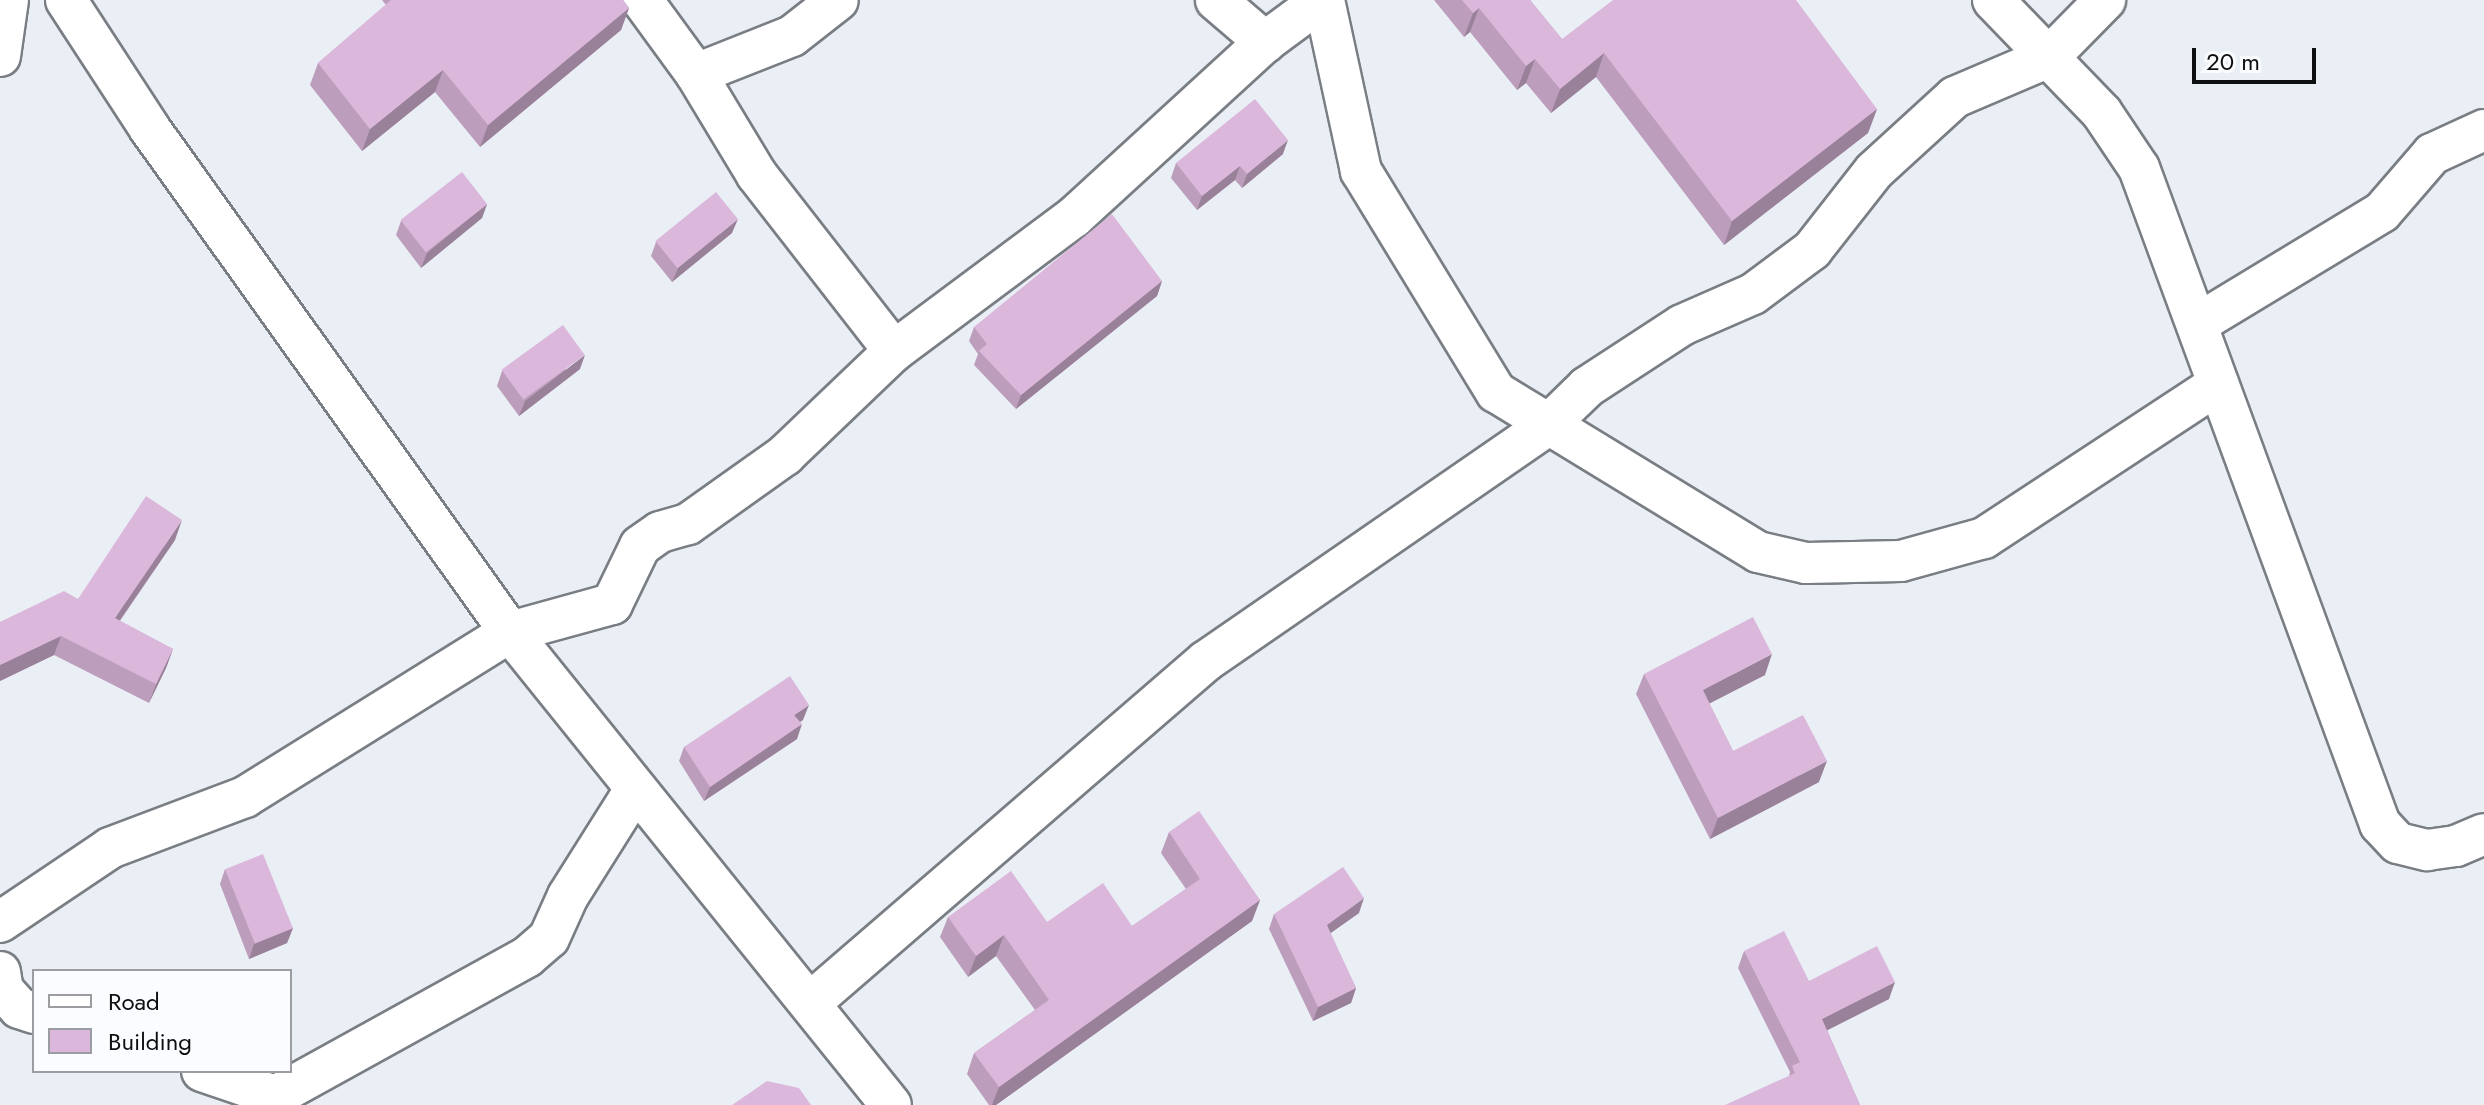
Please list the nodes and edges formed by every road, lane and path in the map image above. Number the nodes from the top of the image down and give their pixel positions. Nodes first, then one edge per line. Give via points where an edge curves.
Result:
1 (8, 0) edge
2 (66, 0) edge
3 (642, 0) edge
4 (838, 0) edge
5 (1216, 0) edge
6 (1323, 0) edge
7 (1993, 0) edge
8 (2105, 0) edge
9 (1265, 42) junction
10 (0, 56) edge
11 (2049, 57) junction
12 (696, 74) junction
13 (2484, 130) edge
14 (2197, 324) junction
15 (894, 351) junction
16 (2218, 384) junction
17 (1549, 424) junction
18 (510, 632) junction
19 (634, 791) junction
20 (2484, 834) edge
21 (0, 922) edge
22 (0, 972) edge
23 (810, 1003) junction
24 (32, 1012) edge
25 (207, 1073) edge
26 (272, 1102) edge
27 (891, 1105) edge

1 - 10 street
2 - 18 street via 150,129
3 - 12 street
4 - 12 street via 792,36
5 - 9 street
6 - 9 street
6 - 17 street via 1361,171 1496,392
7 - 11 street
8 - 11 street
9 - 15 street via 1074,217
11 - 14 street via 2102,113 2139,168
11 - 17 street via 1955,97 1874,171 1812,250 1753,294 1682,325 1587,387
12 - 15 street via 757,175
13 - 14 street via 2432,154 2382,212
14 - 16 street
15 - 18 street via 785,455 688,524 660,532 640,546 612,604
16 - 17 street via 1984,538 1901,561 1806,563 1758,552
16 - 20 street via 2380,824 2398,843 2427,850
17 - 23 street via 1206,661
18 - 19 street
18 - 21 street via 245,797 110,848
19 - 23 street
19 - 26 street via 549,938 527,957
22 - 24 street via 3,990 19,1008
23 - 27 street
25 - 26 street

